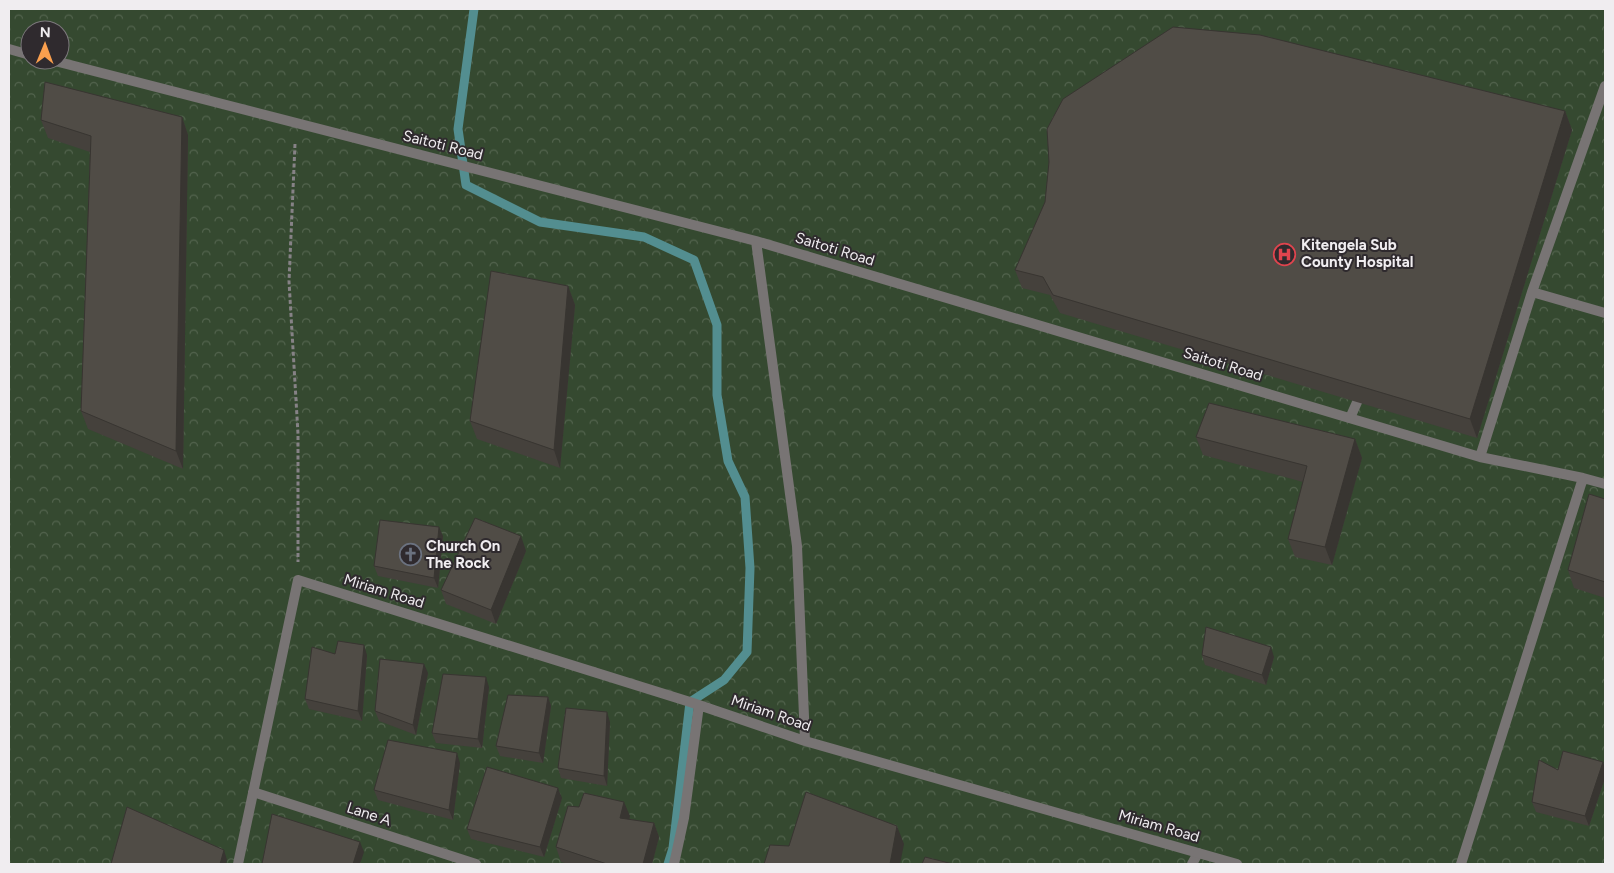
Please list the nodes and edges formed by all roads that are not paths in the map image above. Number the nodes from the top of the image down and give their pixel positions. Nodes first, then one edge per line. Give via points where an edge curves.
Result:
1 (70, 65) edge
2 (1605, 86) edge
3 (756, 241) junction
4 (1532, 292) junction
5 (1605, 313) edge
6 (1365, 384) edge
7 (1350, 418) junction
8 (1480, 457) junction
9 (1583, 478) junction
10 (1605, 484) edge
11 (700, 705) junction
12 (805, 741) junction
13 (253, 792) junction
14 (1198, 853) junction
15 (238, 864) edge
16 (476, 864) edge
17 (674, 864) edge
18 (1192, 864) edge
19 (1237, 864) edge
20 (1461, 864) edge

1 - 3 street, Saitoti Road
2 - 4 street
3 - 7 street, Saitoti Road
3 - 12 street via 797,546
4 - 5 street
4 - 8 street
6 - 7 street
7 - 8 street, Saitoti Road
8 - 9 street, Saitoti Road
9 - 10 street, Saitoti Road
9 - 20 street
11 - 12 street, Miriam Road
11 - 13 street, Miriam Road via 298,580
11 - 17 street
12 - 14 street, Miriam Road
13 - 15 street
13 - 16 street, Lane A
14 - 18 street
14 - 19 street, Miriam Road

